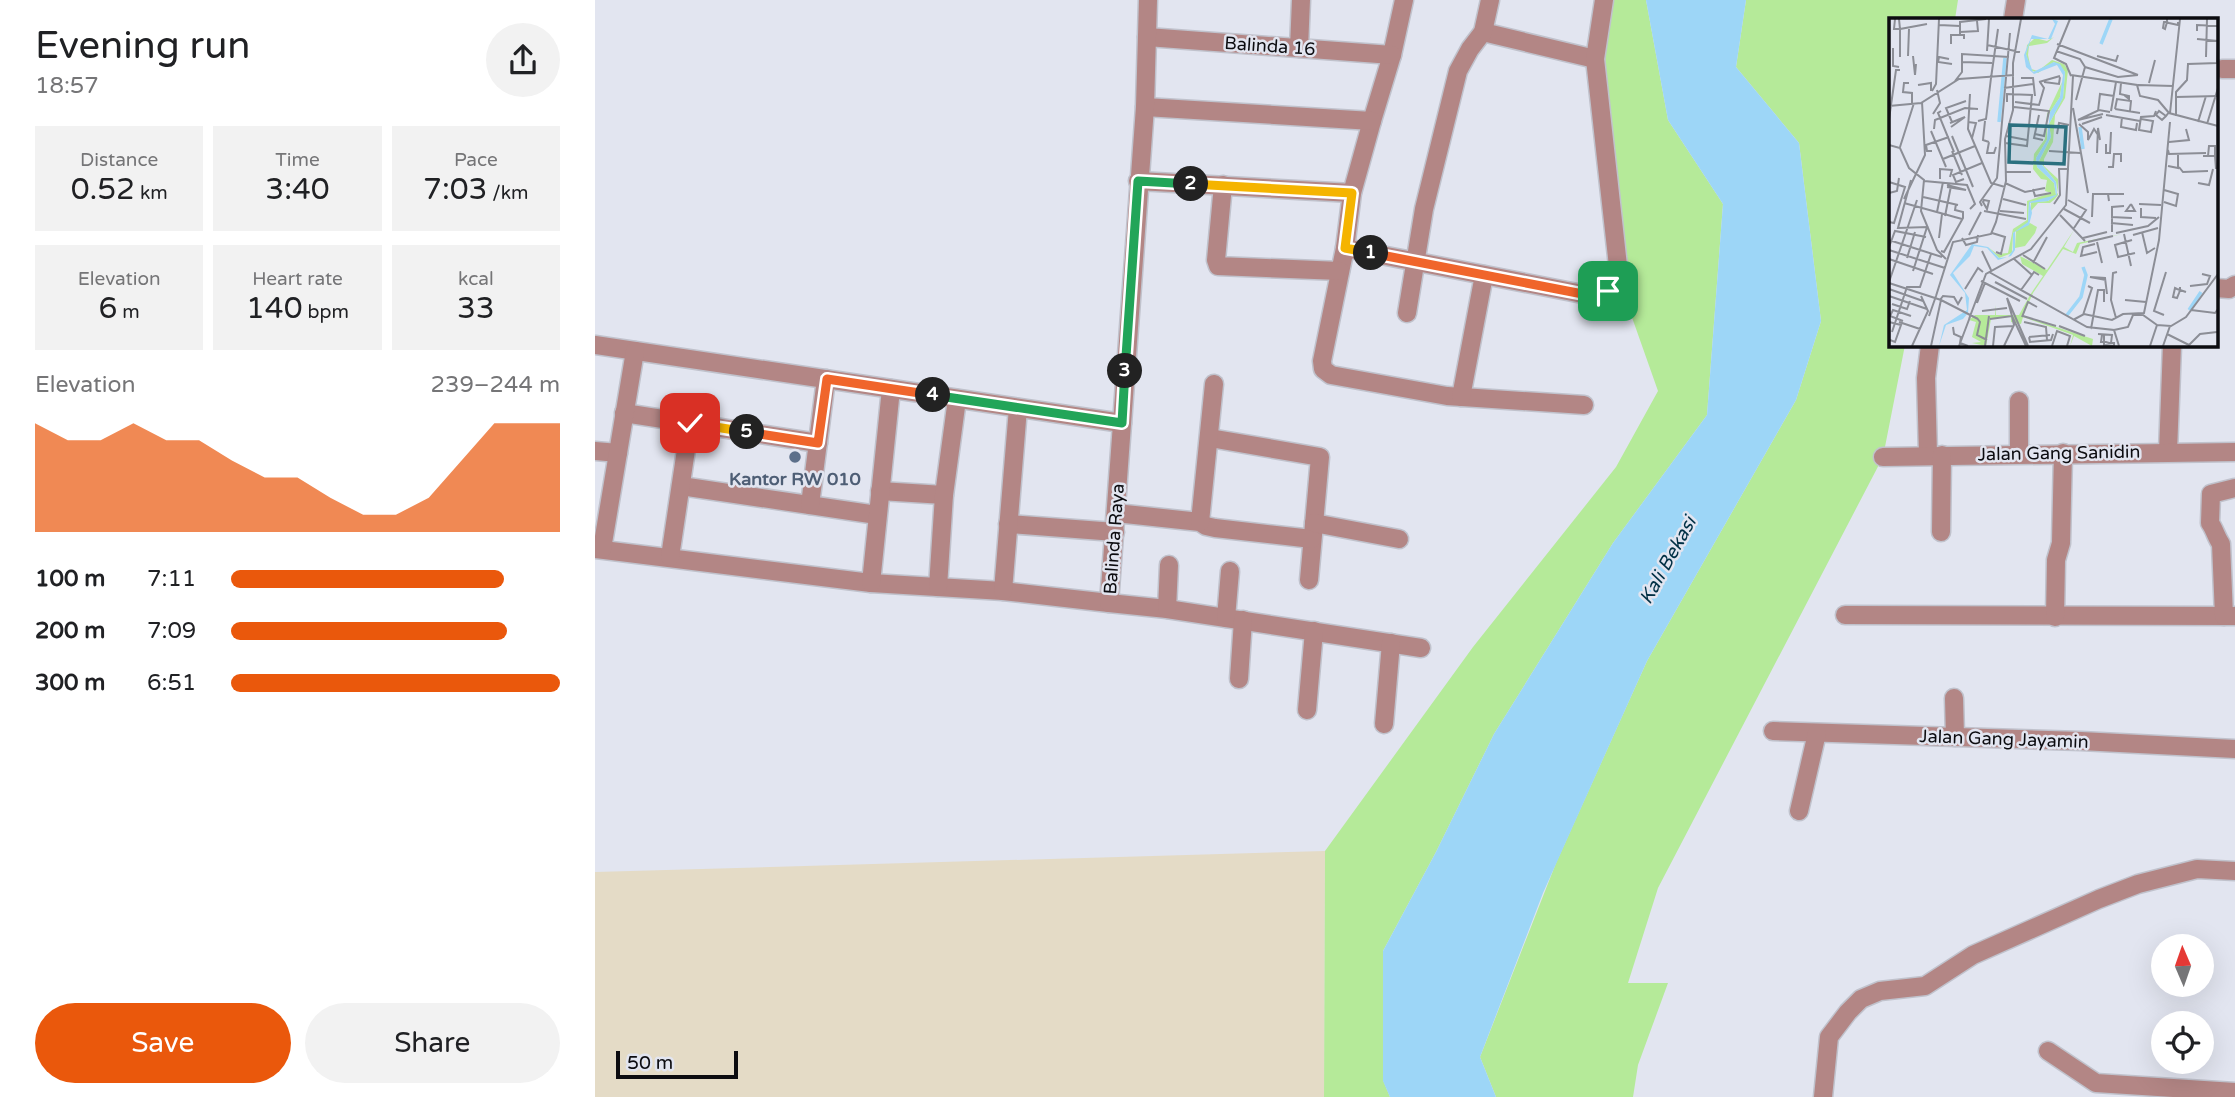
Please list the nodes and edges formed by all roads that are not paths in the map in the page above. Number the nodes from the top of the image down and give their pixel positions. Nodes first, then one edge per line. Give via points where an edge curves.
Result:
1 (1148, 0) edge
2 (1301, 0) edge
3 (1404, 0) edge
4 (1490, 0) edge
5 (1604, 0) edge
6 (2016, 0) edge
7 (2013, 18) edge
8 (1483, 32) junction
9 (1147, 37) junction
10 (1299, 48) junction
11 (1392, 55) junction
12 (1595, 59) junction
13 (1145, 107) junction
14 (1371, 121) junction
15 (1138, 181) junction
16 (1223, 185) junction
17 (1352, 193) junction
18 (1345, 248) junction
19 (1416, 261) junction
20 (1340, 271) junction
21 (1484, 275) junction
22 (2235, 285) edge
23 (2217, 288) edge
24 (1406, 313) dead end
25 (595, 345) edge
26 (1930, 346) edge
27 (2172, 346) edge
28 (635, 351) junction
29 (827, 379) junction
30 (1215, 384) dead end
31 (891, 389) junction
32 (1461, 397) junction
33 (957, 398) junction
34 (2019, 401) dead end
35 (1584, 405) dead end
36 (1018, 408) junction
37 (624, 413) junction
38 (690, 423) junction
39 (1122, 423) junction
40 (1210, 438) junction
41 (818, 443) junction
42 (595, 451) edge
43 (2168, 452) junction
44 (2235, 452) edge
45 (618, 453) junction
46 (2063, 453) junction
47 (2019, 454) junction
48 (1935, 455) junction
49 (1883, 457) dead end
50 (681, 486) junction
51 (2235, 488) edge
52 (880, 491) junction
53 (944, 495) junction
54 (810, 505) junction
55 (1116, 513) junction
56 (877, 515) junction
57 (1200, 522) junction
58 (1008, 524) junction
59 (1313, 531) junction
60 (1115, 532) junction
61 (1941, 532) dead end
62 (1399, 539) dead end
63 (599, 549) edge
64 (670, 557) junction
65 (1169, 565) dead end
66 (1230, 571) dead end
67 (1309, 580) dead end
68 (870, 583) junction
69 (938, 587) junction
70 (1003, 591) junction
71 (1109, 603) junction
72 (1167, 609) junction
73 (1845, 615) dead end
74 (2230, 616) edge
75 (2055, 617) junction
76 (1234, 619) junction
77 (1314, 631) junction
78 (1391, 643) junction
79 (1422, 648) dead end
80 (1239, 679) dead end
81 (1954, 698) dead end
82 (1307, 710) dead end
83 (1384, 724) dead end
84 (1773, 731) dead end
85 (1817, 733) junction
86 (1955, 737) junction
87 (2235, 749) edge
88 (1799, 811) dead end
89 (2235, 870) edge
90 (2048, 1051) dead end
91 (2235, 1092) edge
92 (1823, 1097) edge

1 - 9 street, Balinda Raya
2 - 10 street
3 - 11 street
4 - 8 street
5 - 12 street
6 - 7 street
8 - 12 street
8 - 19 street via 1458,71
9 - 10 street, Balinda 16
9 - 13 street, Balinda Raya
10 - 11 street, Balinda 16
11 - 14 street
12 - 21 street via 1618,266 1613,285 1601,296 1593,296
13 - 14 street
13 - 15 street, Balinda Raya
14 - 17 street
15 - 16 street
15 - 39 street, Balinda Raya
16 - 17 street
16 - 20 street via 1218,266
17 - 18 street
18 - 19 street
18 - 20 street
19 - 21 street
19 - 24 street
20 - 32 street via 1323,369 1331,375
21 - 32 street
22 - 23 street
25 - 28 street
26 - 48 street via 1926,378
27 - 43 street
28 - 29 street
28 - 37 street
29 - 31 street
29 - 41 street
30 - 40 street
31 - 33 street
31 - 52 street
32 - 35 street
33 - 36 street
33 - 53 street
34 - 47 street
36 - 39 street
36 - 58 street
37 - 38 street
37 - 45 street
38 - 41 street
38 - 50 street
39 - 55 street, Balinda Raya
40 - 57 street
40 - 59 street via 1320,457
41 - 54 street
42 - 45 street
43 - 44 street, Jalan Gang Sanidin
43 - 46 street, Jalan Gang Sanidin
45 - 63 street
46 - 47 street, Jalan Gang Sanidin
46 - 75 street
47 - 48 street, Jalan Gang Sanidin
48 - 49 street, Jalan Gang Sanidin
48 - 61 street
50 - 54 street
50 - 64 street
51 - 74 street via 2211,494 2210,523 2221,544
52 - 53 street
52 - 56 street
53 - 69 street
54 - 56 street
55 - 57 street
55 - 60 street, Balinda Raya
56 - 68 street
57 - 59 street via 1215,528
58 - 60 street
58 - 70 street
59 - 62 street
59 - 67 street
60 - 71 street, Balinda Raya
63 - 64 street, Balinda Raya
64 - 68 street, Balinda Raya
65 - 72 street
66 - 76 street
68 - 69 street, Balinda Raya
69 - 70 street, Balinda Raya
70 - 71 street, Balinda Raya
71 - 72 street
72 - 76 street
73 - 75 street
74 - 75 street
76 - 77 street
76 - 80 street
77 - 78 street
77 - 82 street
78 - 79 street
78 - 83 street
81 - 86 street
84 - 85 street, Jalan Gang Jayamin
85 - 86 street, Jalan Gang Jayamin
85 - 88 street
86 - 87 street, Jalan Gang Jayamin
89 - 92 street via 2197,869 2138,884 1973,955 1925,986 1880,991 1861,999 1829,1037
90 - 91 street via 2096,1083

